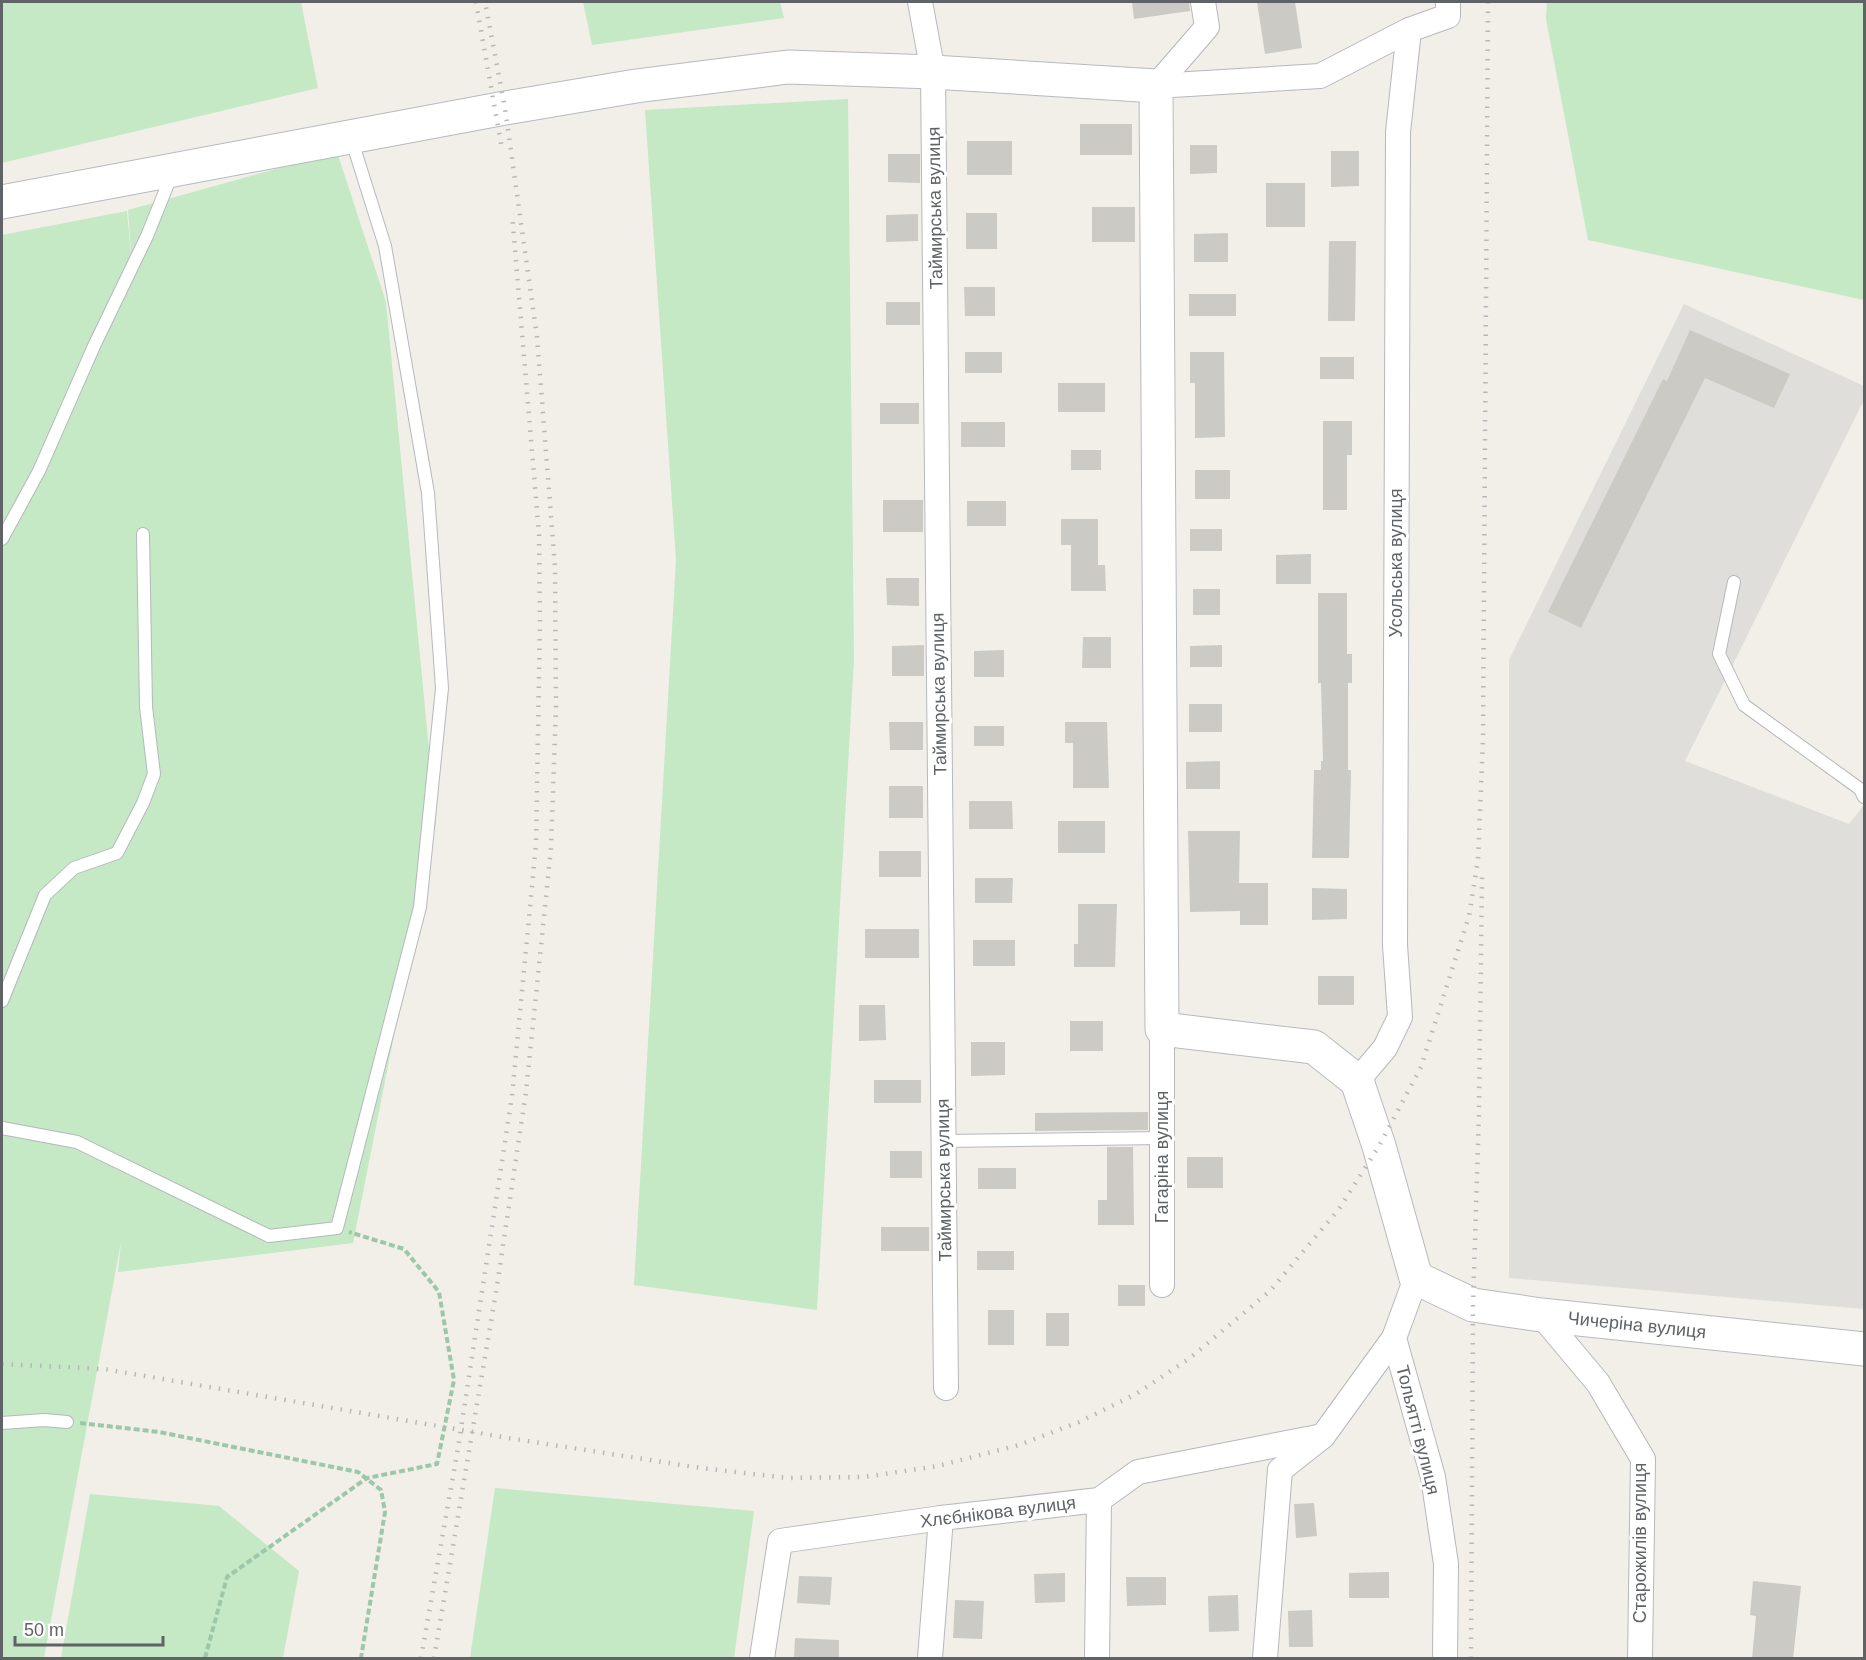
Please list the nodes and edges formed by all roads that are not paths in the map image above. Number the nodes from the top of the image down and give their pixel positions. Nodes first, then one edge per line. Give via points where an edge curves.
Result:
1 (920, 2) edge
2 (1203, 2) edge
3 (1448, 2) edge
4 (1409, 30) junction
5 (933, 72) junction
6 (1156, 86) junction
7 (350, 137) junction
8 (174, 170) junction
9 (2, 202) edge
10 (144, 534) dead end
11 (2, 539) edge
12 (1734, 582) dead end
13 (1864, 797) edge
14 (2, 1000) edge
15 (1162, 1029) junction
16 (1357, 1081) junction
17 (2, 1128) edge
18 (1162, 1138) junction
19 (944, 1141) junction
20 (1416, 1278) junction
21 (1162, 1285) dead end
22 (1540, 1315) junction
23 (1394, 1338) junction
24 (1864, 1349) edge
25 (946, 1388) dead end
26 (67, 1422) road end
27 (2, 1423) edge
28 (1323, 1436) junction
29 (1099, 1500) junction
30 (941, 1518) junction
31 (762, 1659) edge
32 (930, 1659) edge
33 (1097, 1659) edge
34 (1265, 1659) edge
35 (1445, 1659) edge
36 (1640, 1659) edge

1 - 5 street, Таймирська вулиця
2 - 6 street via 1207,27
3 - 4 street via 1448,16
4 - 6 street via 1320,76
4 - 16 street, Усольська вулиця via 1398,132 1395,945 1400,1017 1385,1048
5 - 6 main road
5 - 7 main road via 788,67 636,86
5 - 19 street, Таймирська вулиця
6 - 15 main road
7 - 8 main road
7 - 17 lane via 385,246 428,493 442,688 420,907 337,1228 269,1236 77,1142
8 - 9 main road
8 - 11 lane via 39,471
10 - 14 lane via 146,707 153,774 117,853 74,868 45,895
12 - 13 lane via 1719,654 1744,705 1860,789
15 - 16 main road via 1314,1047
15 - 18 street, Гагаріна вулиця
16 - 20 main road
18 - 19 lane
18 - 21 street, Гагаріна вулиця
19 - 25 street, Таймирська вулиця
20 - 22 main road, Чичеріна вулиця via 1473,1305
20 - 23 street
22 - 24 main road, Чичеріна вулиця
22 - 36 street, Старожилів вулиця via 1598,1383 1643,1459
23 - 28 street
23 - 35 street, Тольятті вулиця via 1433,1477 1446,1564
26 - 27 lane
28 - 29 street, Хлєбнікова вулиця via 1138,1472
28 - 34 street via 1280,1470
29 - 30 street, Хлєбнікова вулиця
29 - 33 street
30 - 31 street, Хлєбнікова вулиця via 780,1541
30 - 32 street

